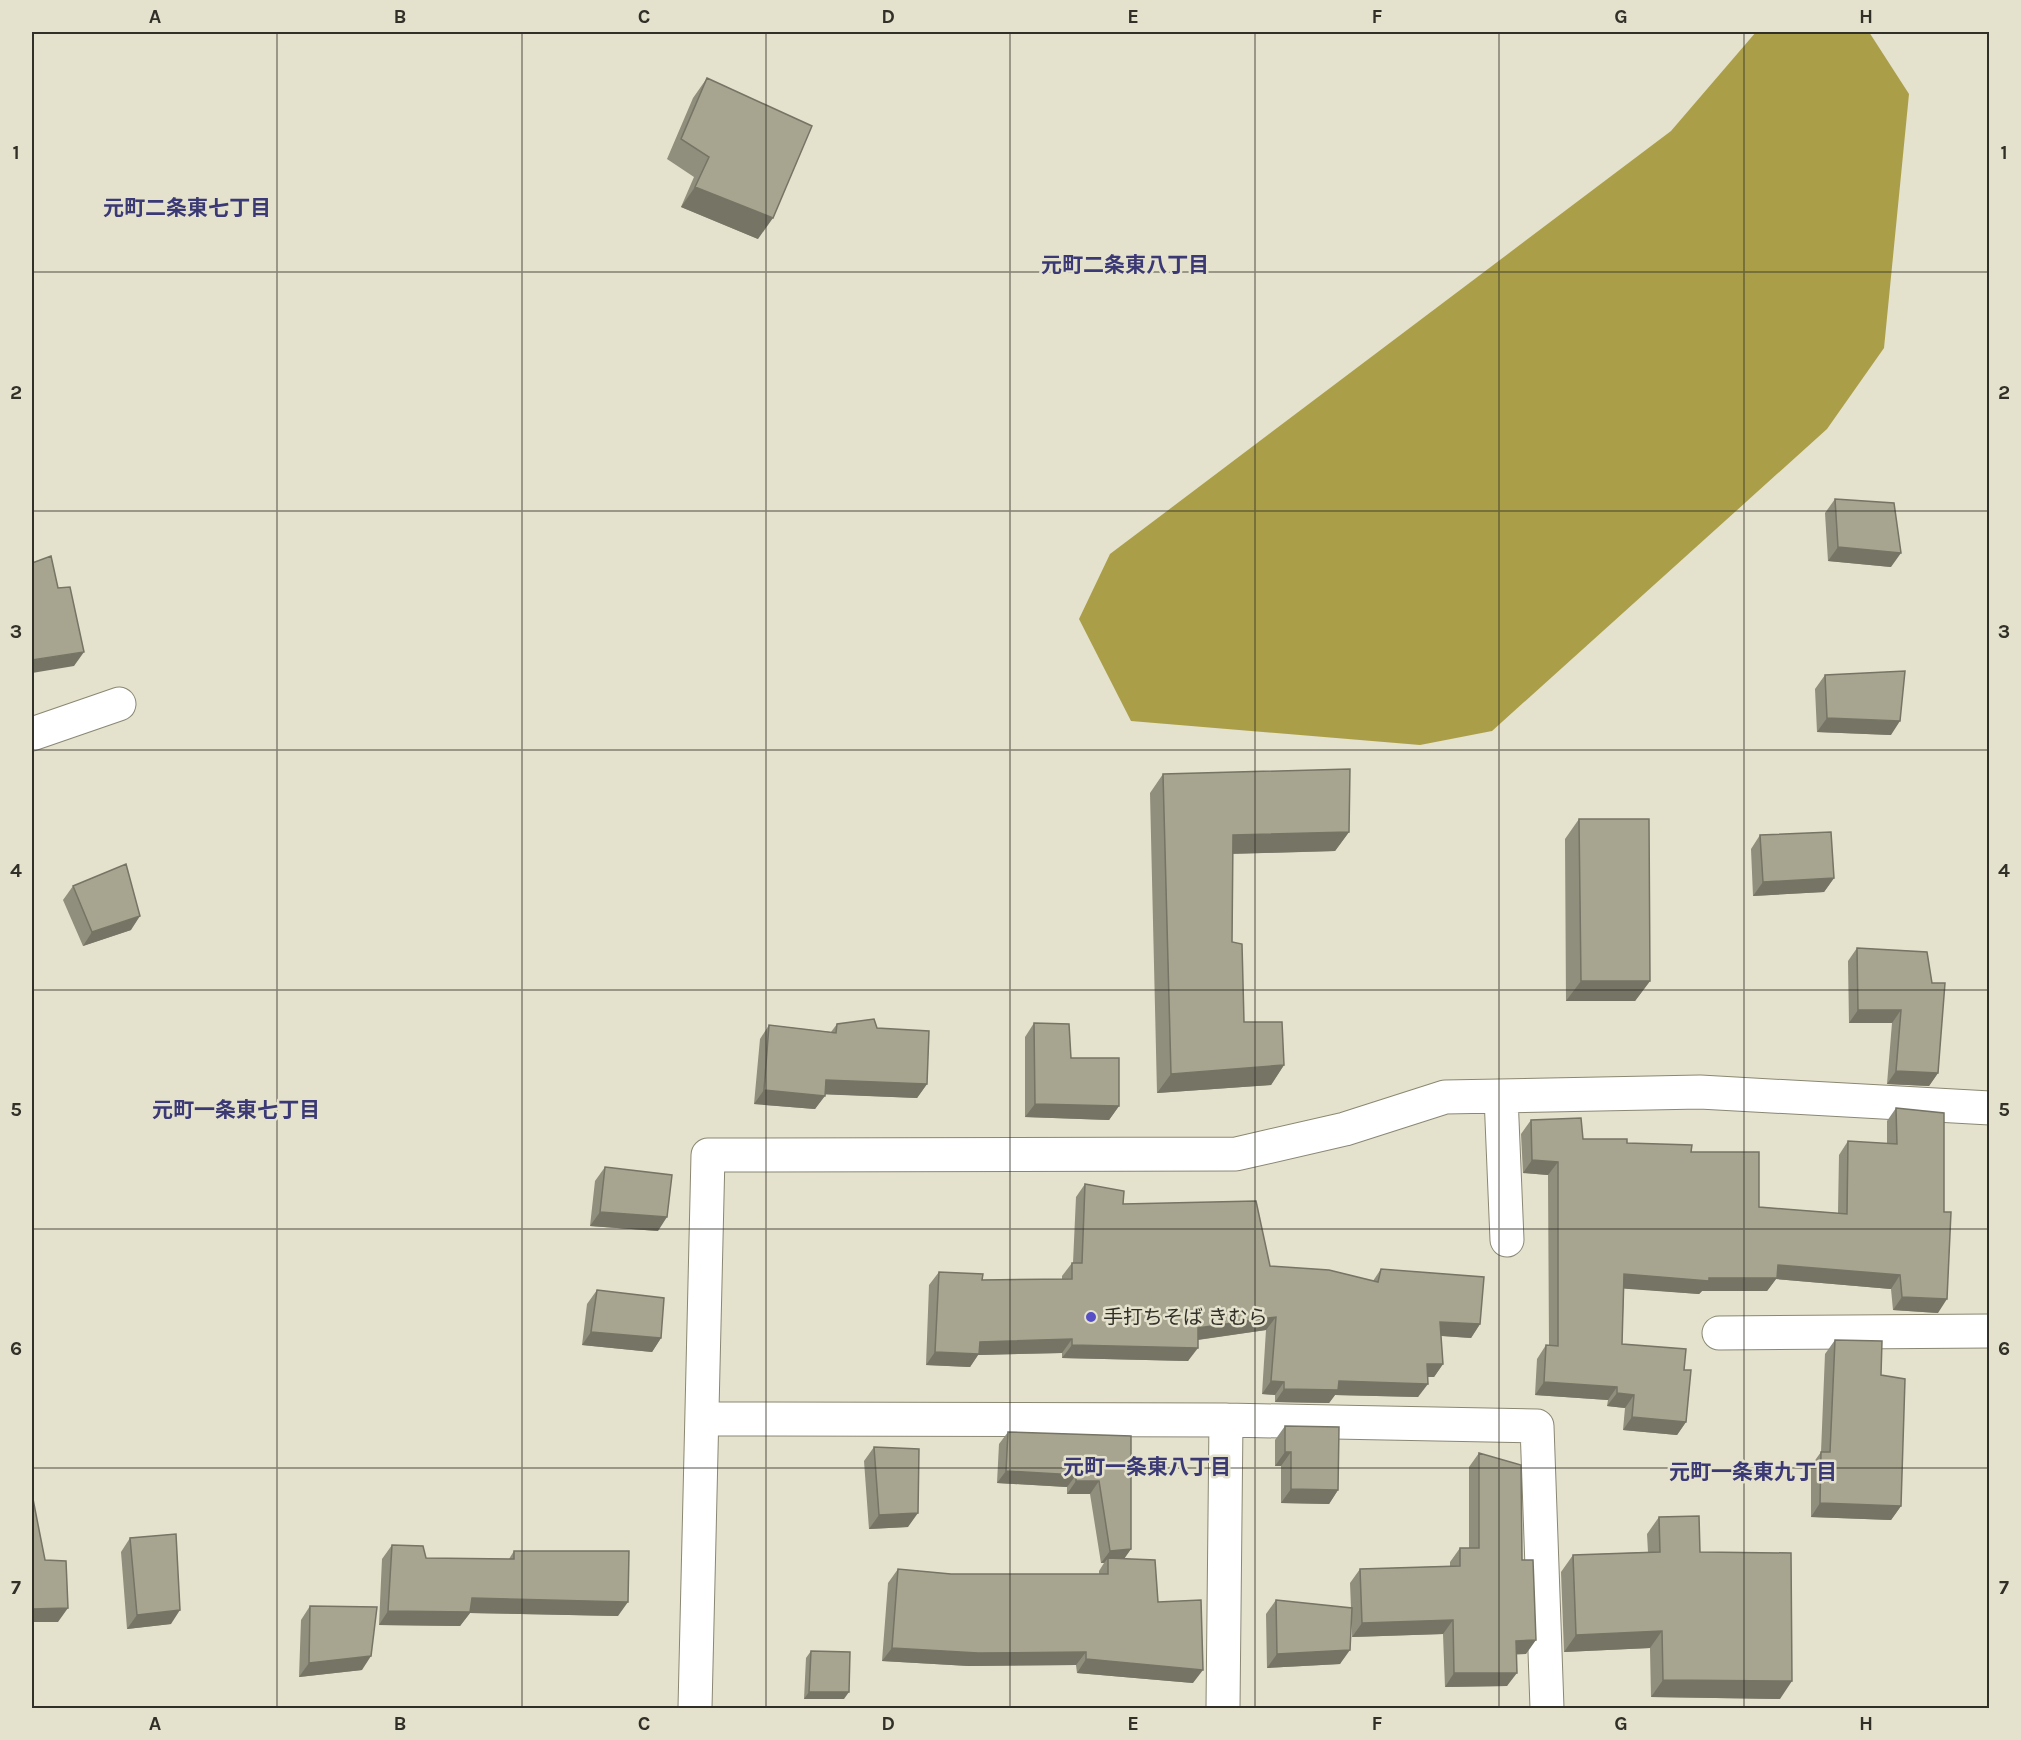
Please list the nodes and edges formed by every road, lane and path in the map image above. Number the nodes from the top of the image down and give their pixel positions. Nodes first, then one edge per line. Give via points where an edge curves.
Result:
1 (119, 704) dead end
2 (32, 734) edge
3 (1501, 1096) junction
4 (1989, 1108) edge
5 (1507, 1240) dead end
6 (1989, 1331) edge
7 (1719, 1333) dead end
8 (704, 1419) junction
9 (1226, 1420) junction
10 (695, 1708) edge
11 (1223, 1708) edge
12 (1547, 1708) edge

1 - 2 street
3 - 4 street via 1700,1092
3 - 5 street
3 - 8 street via 1445,1097 1345,1129 1236,1154 708,1155
6 - 7 street
8 - 9 street
8 - 10 street
9 - 11 street
9 - 12 street via 1537,1426

